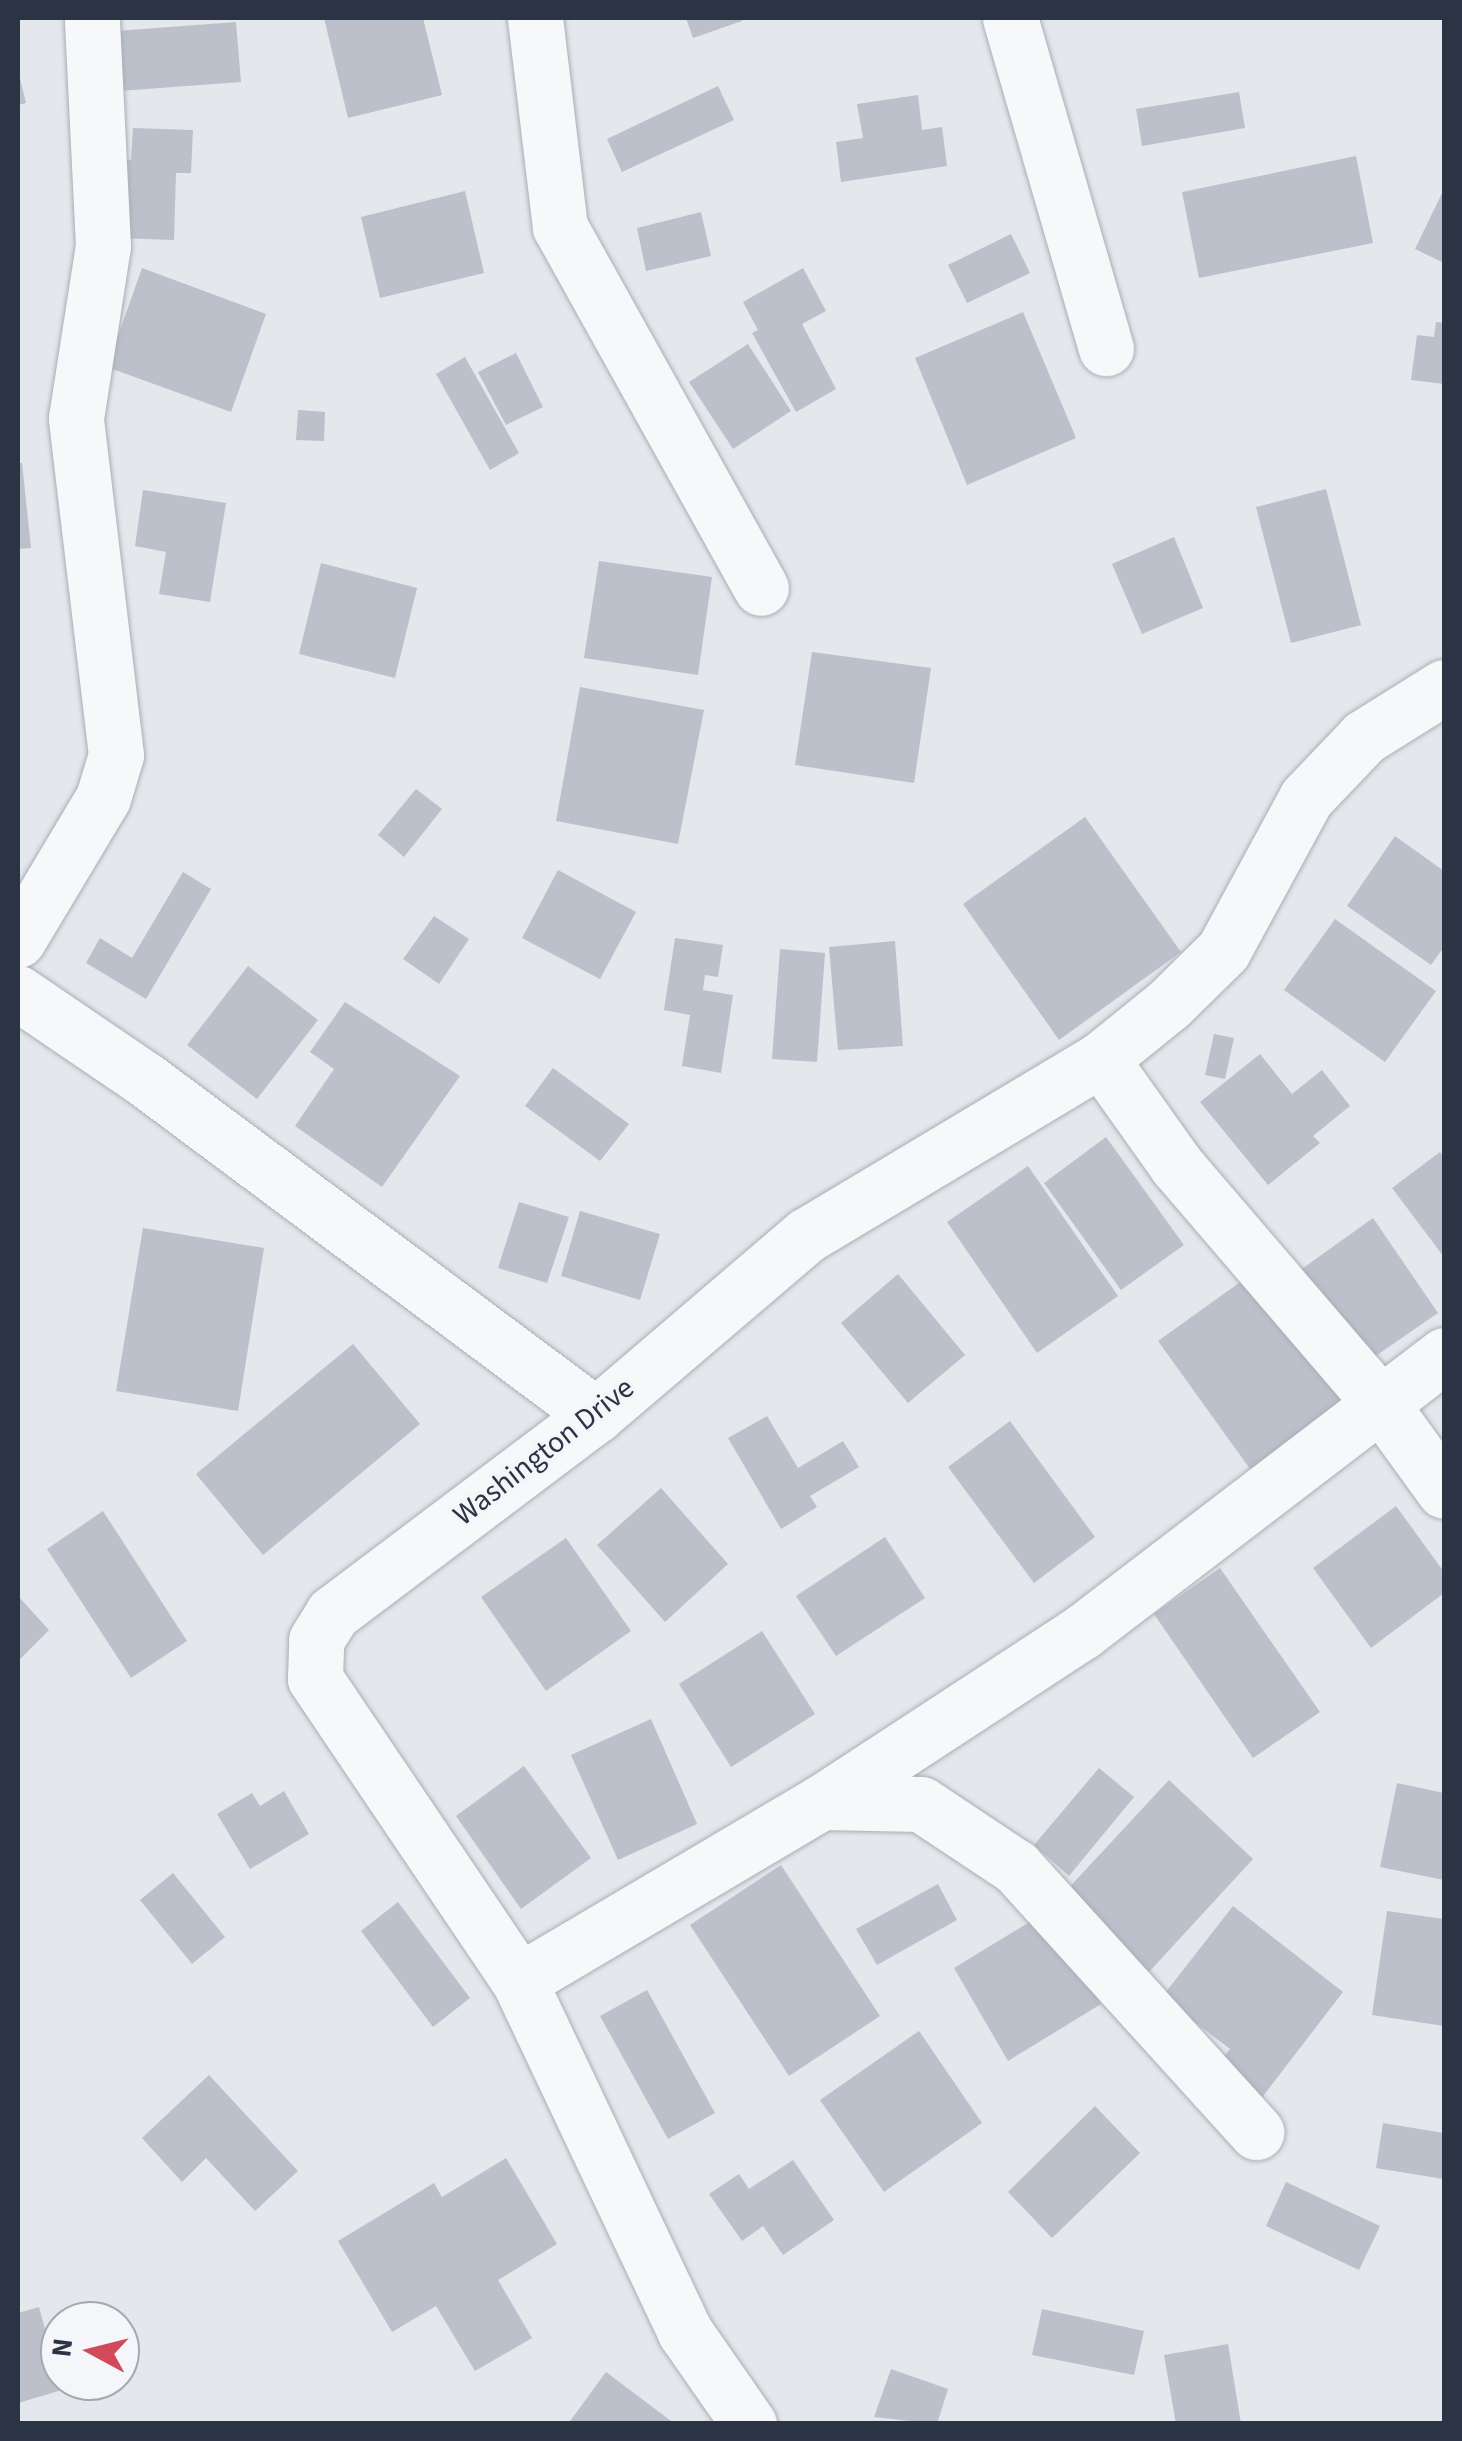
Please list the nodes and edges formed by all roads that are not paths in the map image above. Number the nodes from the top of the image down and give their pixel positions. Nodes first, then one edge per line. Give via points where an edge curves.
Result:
1 (92, 18) edge
2 (536, 18) edge
3 (1010, 18) edge
4 (1106, 348) dead end
5 (761, 588) dead end
6 (1444, 687) edge
7 (18, 940) edge
8 (18, 993) edge
9 (1100, 1059) junction
10 (1444, 1355) edge
11 (1380, 1404) junction
12 (596, 1415) junction
13 (1444, 1491) edge
14 (822, 1802) junction
15 (519, 1981) junction
16 (1256, 2132) dead end
17 (749, 2424) edge

1 - 7 street via 102,246 76,418 116,755 102,798
2 - 5 street via 560,227
3 - 4 street
6 - 9 street, Washington Drive via 1364,737 1318,786 1223,952
8 - 12 street via 146,1080
9 - 11 street via 1177,1166
9 - 12 street, Washington Drive via 807,1235
10 - 11 street
11 - 13 street
11 - 14 street via 1082,1632
12 - 15 street, Washington Drive via 333,1613 316,1640 315,1678
14 - 15 street
14 - 16 street via 921,1804 1016,1867
15 - 17 street, Washington Drive via 686,2332

